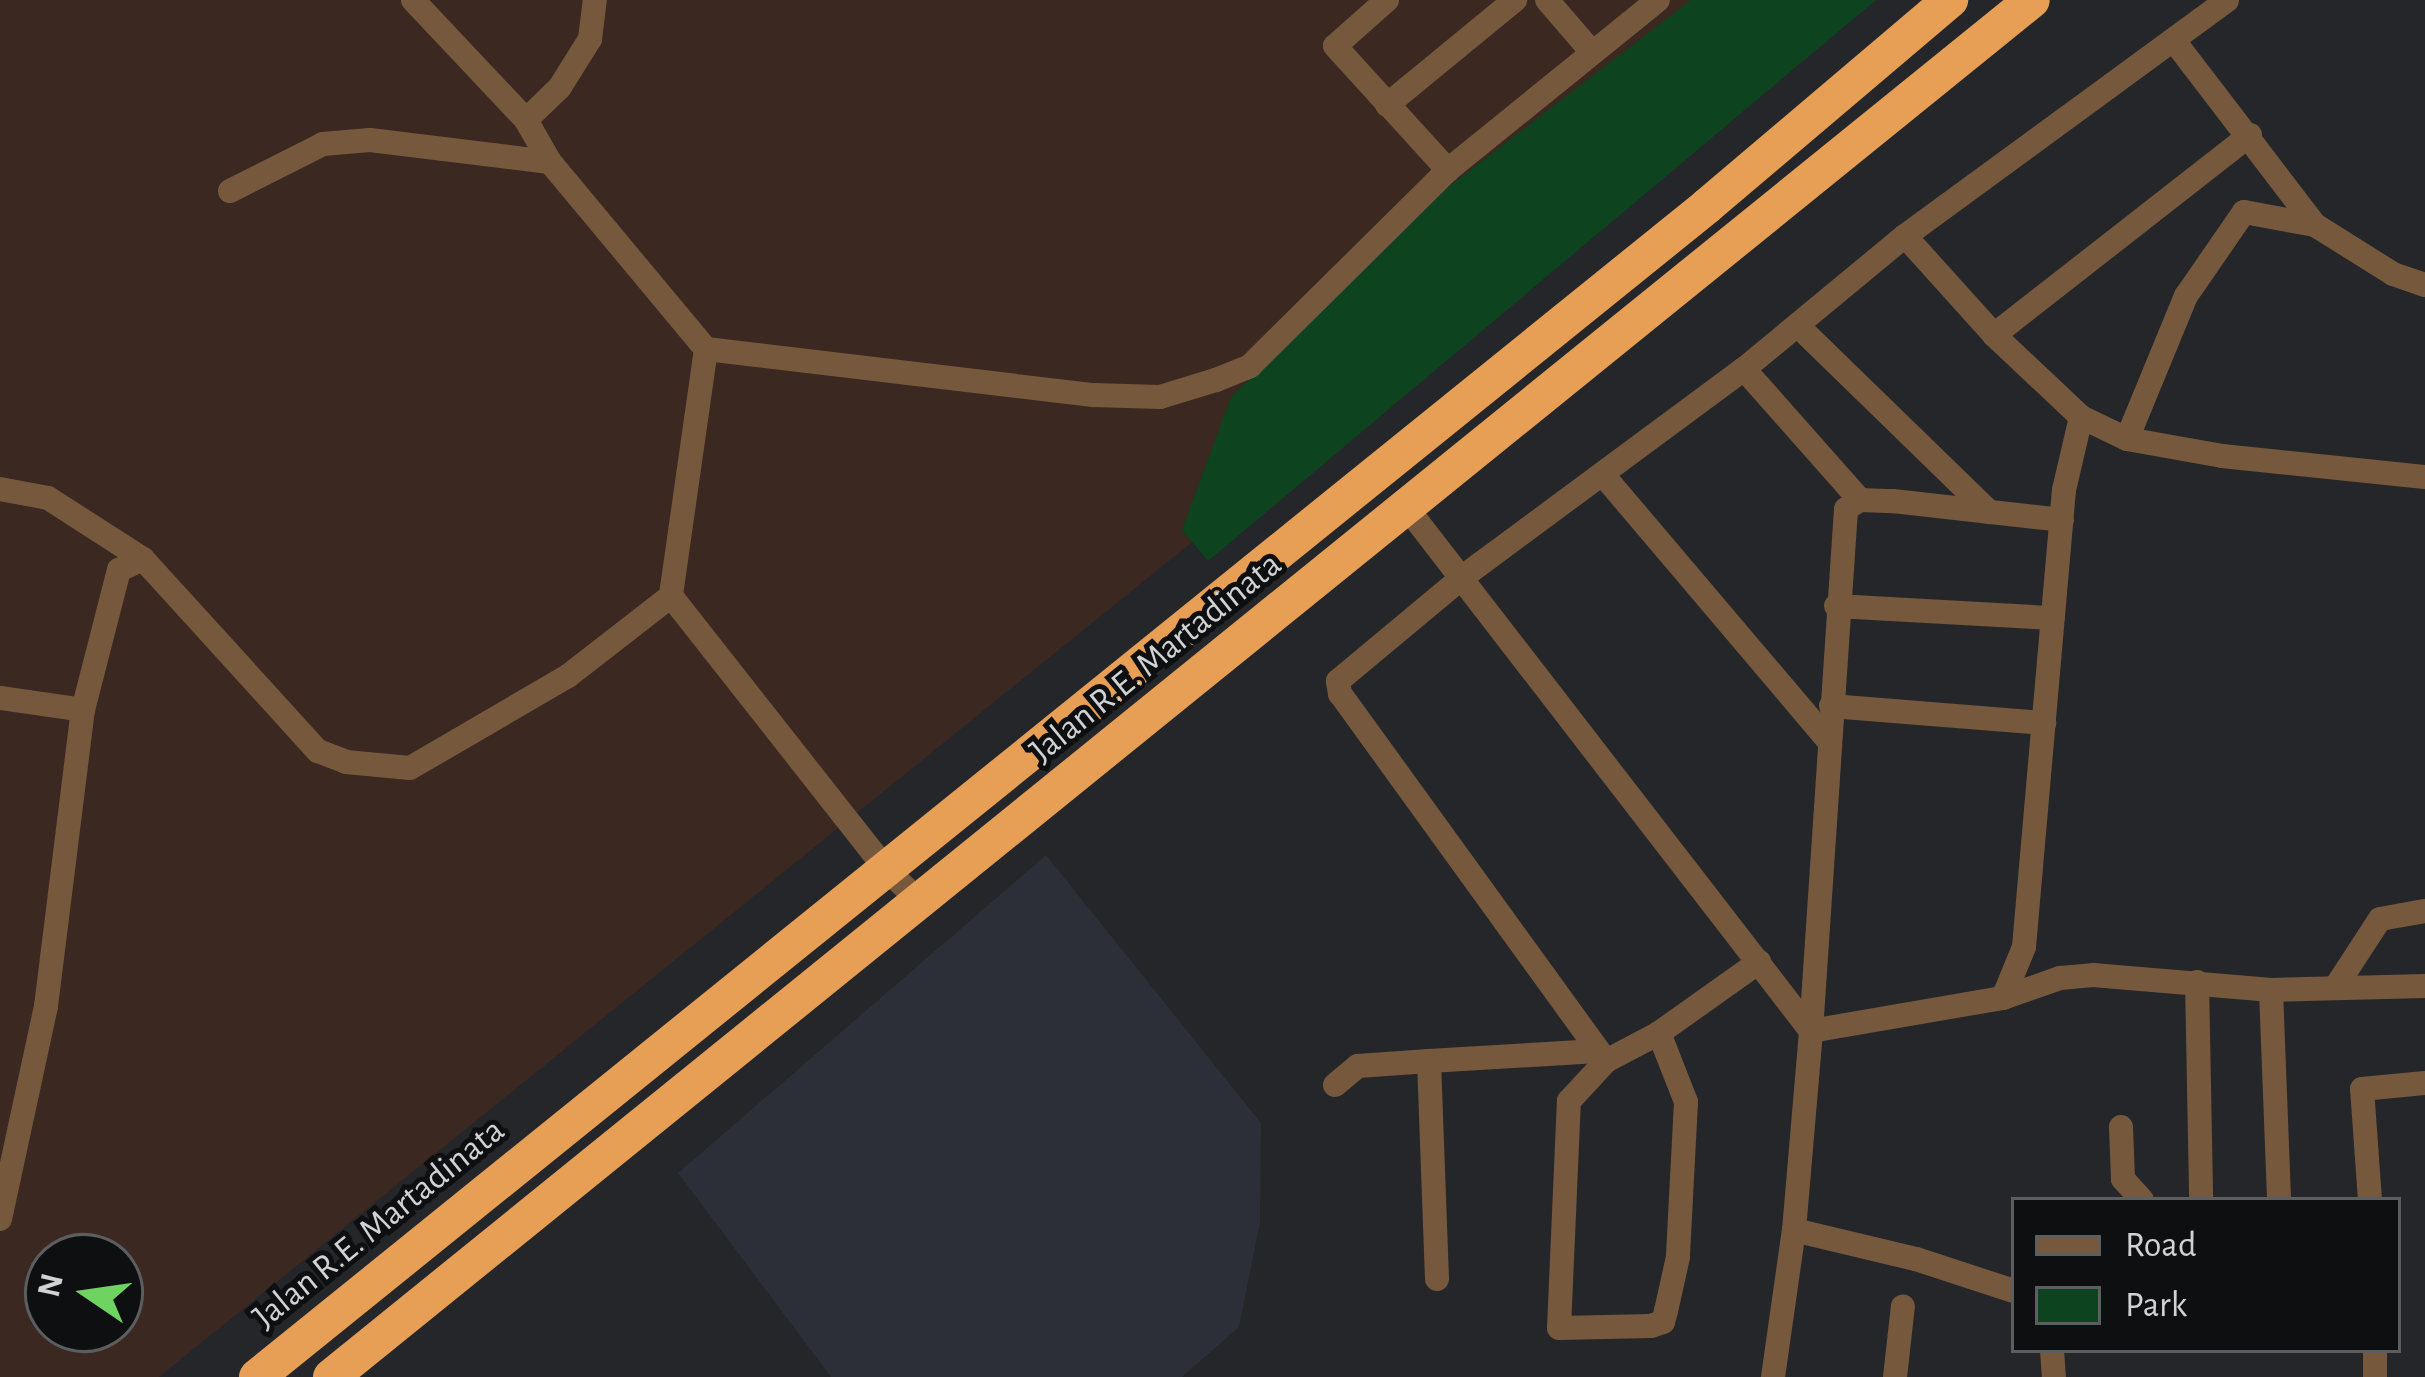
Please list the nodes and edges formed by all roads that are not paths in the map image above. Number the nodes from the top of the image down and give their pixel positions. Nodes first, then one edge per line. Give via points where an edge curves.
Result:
1 (413, 0) edge
2 (595, 0) edge
3 (1388, 0) edge
4 (1515, 0) edge
5 (1547, 0) edge
6 (1658, 0) edge
7 (1950, 0) edge
8 (2032, 0) edge
9 (2227, 0) edge
10 (2175, 42) junction
11 (1591, 51) junction
12 (1387, 105) junction
13 (526, 120) junction
14 (2250, 135) junction
15 (550, 162) junction
16 (1448, 170) junction
17 (230, 190) dead end
18 (1708, 206) junction
19 (2315, 225) junction
20 (1905, 236) junction
21 (1737, 240) junction
22 (2425, 285) edge
23 (1798, 326) junction
24 (1994, 334) junction
25 (706, 350) junction
26 (1744, 369) junction
27 (2081, 417) junction
28 (2127, 439) junction
29 (1604, 476) junction
30 (2425, 477) edge
31 (0, 489) edge
32 (1860, 500) junction
33 (1407, 508) junction
34 (1989, 512) junction
35 (2062, 520) junction
36 (143, 560) junction
37 (1464, 576) junction
38 (671, 596) junction
39 (1836, 605) junction
40 (2053, 618) junction
41 (0, 698) edge
42 (1831, 706) junction
43 (83, 710) junction
44 (2044, 723) junction
45 (1828, 740) junction
46 (887, 870) junction
47 (920, 903) junction
48 (2425, 911) edge
49 (1759, 962) junction
50 (2198, 982) junction
51 (2425, 986) edge
52 (2335, 988) junction
53 (2271, 990) junction
54 (2003, 998) junction
55 (1810, 1031) junction
56 (1659, 1033) junction
57 (1602, 1056) junction
58 (1429, 1060) junction
59 (2425, 1083) edge
60 (1335, 1085) dead end
61 (2121, 1126) dead end
62 (2139, 1197) edge
63 (2201, 1197) edge
64 (2279, 1197) edge
65 (2370, 1197) edge
66 (0, 1220) edge
67 (1794, 1230) junction
68 (1437, 1279) dead end
69 (2011, 1290) edge
70 (1903, 1306) dead end
71 (257, 1377) edge
72 (331, 1377) edge
73 (1772, 1377) edge
74 (1895, 1377) edge

1 - 13 street
2 - 13 street via 590,39
3 - 12 street via 1335,46
4 - 12 street
5 - 11 street
6 - 11 street
7 - 18 highway, Jalan R.E. Martadinata
8 - 21 highway, Jalan R.E. Martadinata
9 - 10 street
10 - 14 street
10 - 20 street
11 - 16 street
12 - 16 street
13 - 15 street
14 - 19 street
14 - 24 street
15 - 17 street via 370,140 323,144
15 - 25 street
16 - 25 street via 1250,366 1160,397
18 - 21 highway
18 - 46 highway, Jalan R.E. Martadinata
19 - 22 street
19 - 28 street via 2265,212 2245,212 2236,222 2186,296
20 - 23 street
20 - 24 street
21 - 33 highway, Jalan R.E. Martadinata
23 - 26 street
23 - 34 street
24 - 27 street
25 - 38 street
26 - 29 street
26 - 32 street
27 - 28 street
27 - 35 street
28 - 30 street
29 - 37 street
29 - 45 street
31 - 36 street via 48,498
32 - 34 street
32 - 39 street via 1846,509
33 - 37 street
33 - 47 highway, Jalan R.E. Martadinata
34 - 35 street
35 - 40 street
36 - 38 street via 318,751 410,768 568,676
36 - 43 street via 119,570
37 - 49 street
37 - 57 street via 1345,670 1340,694
38 - 46 street
39 - 40 street
39 - 42 street
40 - 44 street
41 - 43 street
42 - 44 street
42 - 45 street
43 - 66 street via 46,1006
44 - 54 street via 2024,947
45 - 55 street
46 - 47 street
46 - 71 highway, Jalan R.E. Martadinata
47 - 72 highway, Jalan R.E. Martadinata
48 - 52 street via 2380,919
49 - 55 street
49 - 56 street
50 - 53 street
50 - 54 street via 2092,975
50 - 63 street
51 - 52 street
52 - 53 street
53 - 64 street
54 - 55 street
55 - 67 street
56 - 57 street
56 - 57 street via 1686,1102 1678,1257 1663,1322 1559,1328 1569,1100
57 - 58 street
58 - 60 street via 1358,1066
58 - 68 street
59 - 65 street via 2362,1090
61 - 62 street via 2122,1179
67 - 69 street
67 - 73 street
70 - 74 street

